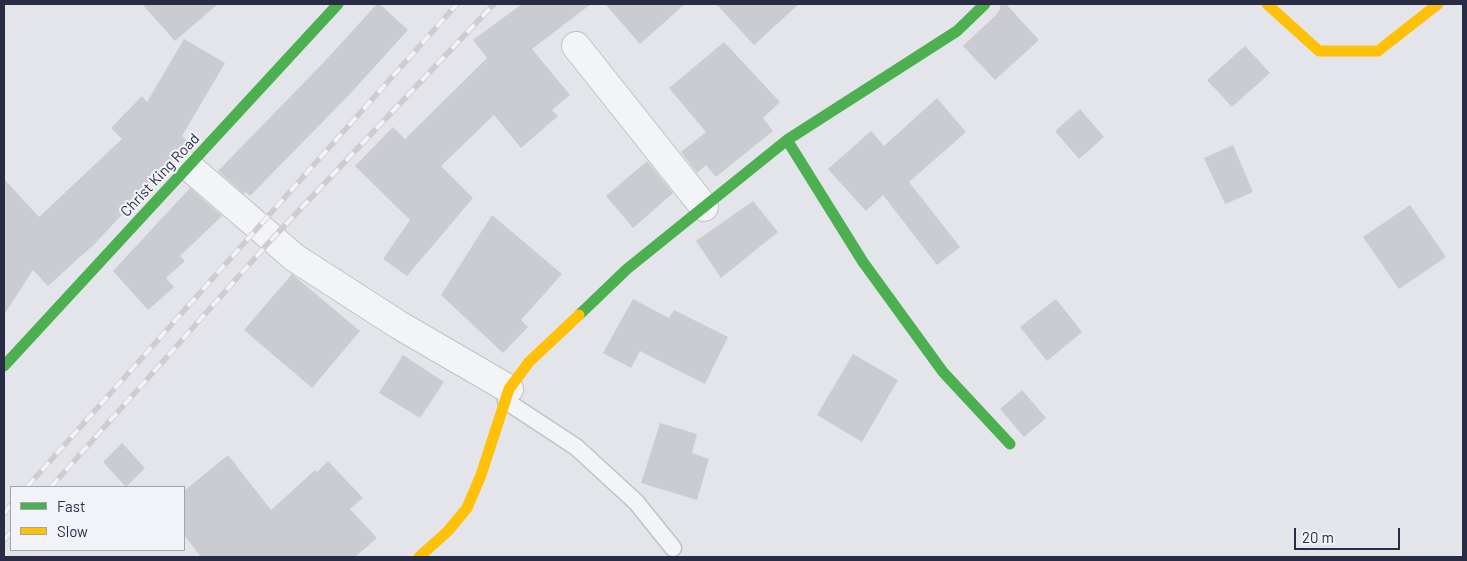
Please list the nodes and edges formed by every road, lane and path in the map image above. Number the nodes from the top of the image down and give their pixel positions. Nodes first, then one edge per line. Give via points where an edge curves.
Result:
1 (338, 4) edge
2 (985, 4) edge
3 (1267, 4) edge
4 (1438, 4) edge
5 (576, 46) dead end
6 (787, 140) junction
7 (188, 166) junction
8 (704, 207) junction
9 (4, 366) edge
10 (508, 395) junction
11 (1010, 444) dead end
12 (673, 548) dead end
13 (419, 557) edge

1 - 7 street, Christ King Road
2 - 6 street via 957,31
3 - 4 street via 1319,51 1378,51
5 - 8 street
6 - 8 street
6 - 11 street via 863,262 937,364
7 - 9 street, Christ King Road
7 - 10 street via 295,258
8 - 10 street via 627,269 529,362
10 - 12 lane via 576,447 636,502
10 - 13 street via 467,508 448,531

